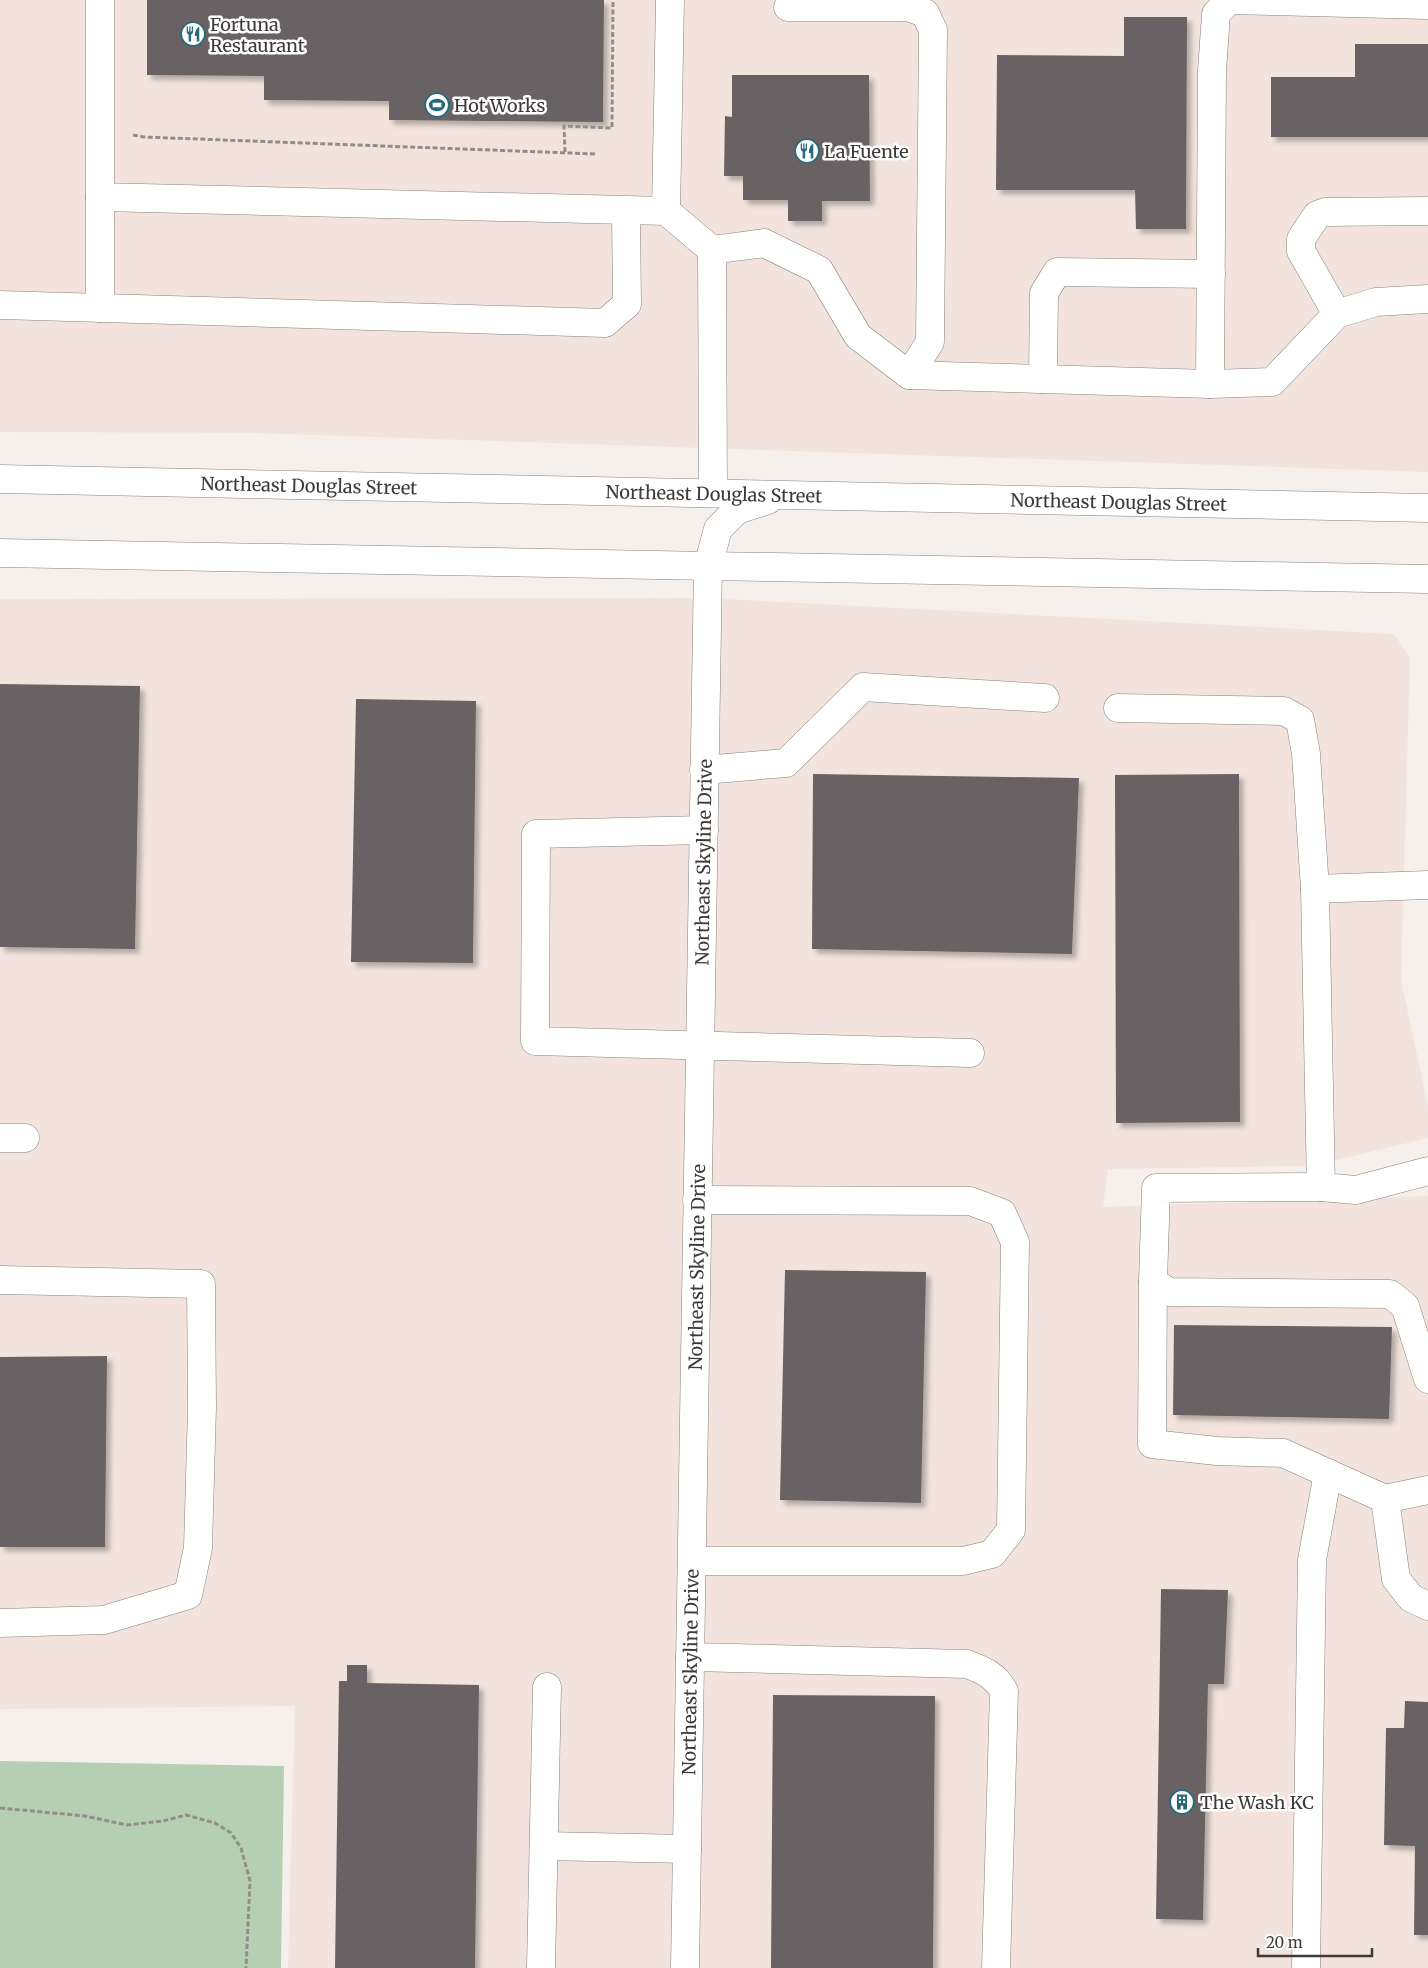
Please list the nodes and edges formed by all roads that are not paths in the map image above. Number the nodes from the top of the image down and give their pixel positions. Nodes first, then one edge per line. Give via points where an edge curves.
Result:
1 (100, 0) edge
2 (670, 0) edge
3 (1228, 0) edge
4 (1428, 5) edge
5 (788, 7) dead end
6 (100, 198) junction
7 (626, 210) junction
8 (666, 211) junction
9 (1428, 211) edge
10 (712, 250) junction
11 (1211, 274) junction
12 (1428, 299) edge
13 (0, 305) edge
14 (100, 308) junction
15 (1337, 314) junction
16 (909, 375) junction
17 (1043, 380) junction
18 (1210, 384) junction
19 (0, 479) edge
20 (713, 492) junction
21 (789, 494) junction
22 (1428, 508) edge
23 (0, 553) edge
24 (708, 566) junction
25 (1428, 579) edge
26 (1045, 698) dead end
27 (1118, 708) dead end
28 (704, 770) junction
29 (704, 830) junction
30 (1428, 885) edge
31 (1314, 889) junction
32 (700, 1045) junction
33 (970, 1053) dead end
34 (1428, 1170) edge
35 (1321, 1187) junction
36 (697, 1200) junction
37 (0, 1280) edge
38 (1153, 1282) junction
39 (1428, 1379) edge
40 (1328, 1473) junction
41 (1428, 1490) edge
42 (1385, 1498) junction
43 (692, 1562) junction
44 (1428, 1606) edge
45 (0, 1622) edge
46 (690, 1657) junction
47 (547, 1687) dead end
48 (544, 1846) junction
49 (687, 1849) junction
50 (541, 1968) edge
51 (685, 1968) edge
52 (996, 1968) edge
53 (1306, 1968) edge

1 - 6 main road
2 - 8 main road
3 - 4 main road
3 - 11 main road via 1216,14 1212,61
5 - 16 main road via 908,7 925,13 933,30 930,342
6 - 7 main road
6 - 14 main road
7 - 8 main road
7 - 14 main road via 627,304 605,323
8 - 10 main road
9 - 15 main road via 1326,212 1317,215 1301,239 1301,251
10 - 16 main road via 764,243 819,270 858,336
10 - 20 main road
11 - 17 main road via 1057,272 1044,293
11 - 18 main road
12 - 15 main road via 1376,302
13 - 14 main road
15 - 18 main road via 1272,382
16 - 17 main road
17 - 18 main road
19 - 20 main road, Northeast Douglas Street
20 - 21 main road, Northeast Douglas Street
21 - 22 main road, Northeast Douglas Street
21 - 24 main road, Northeast Skyline Drive via 736,510 718,529
23 - 24 main road
24 - 25 main road
24 - 28 main road, Northeast Skyline Drive
26 - 28 main road via 864,687 786,763
27 - 31 main road via 1284,711 1300,720 1306,754
28 - 29 main road, Northeast Skyline Drive
29 - 32 main road, Northeast Skyline Drive
29 - 32 main road via 536,834 535,1042
30 - 31 main road
31 - 35 main road
32 - 33 main road
32 - 36 main road, Northeast Skyline Drive
34 - 35 main road via 1356,1190
35 - 38 main road via 1156,1188
36 - 43 main road, Northeast Skyline Drive
36 - 43 main road via 970,1201 1002,1214 1015,1242 1011,1530 992,1554 963,1561
37 - 45 main road via 201,1284 202,1407 198,1548 188,1595 104,1620
38 - 39 main road via 1169,1292 1390,1294 1405,1306
38 - 40 main road via 1152,1444 1217,1451 1283,1453
40 - 42 main road
40 - 53 main road via 1312,1560
41 - 42 main road
42 - 44 main road via 1396,1579 1411,1598
43 - 46 main road, Northeast Skyline Drive
46 - 49 main road, Northeast Skyline Drive
46 - 52 main road via 966,1664 988,1672 998,1682 1004,1691
47 - 48 main road
48 - 49 main road
48 - 50 main road
49 - 51 main road, Northeast Skyline Drive

